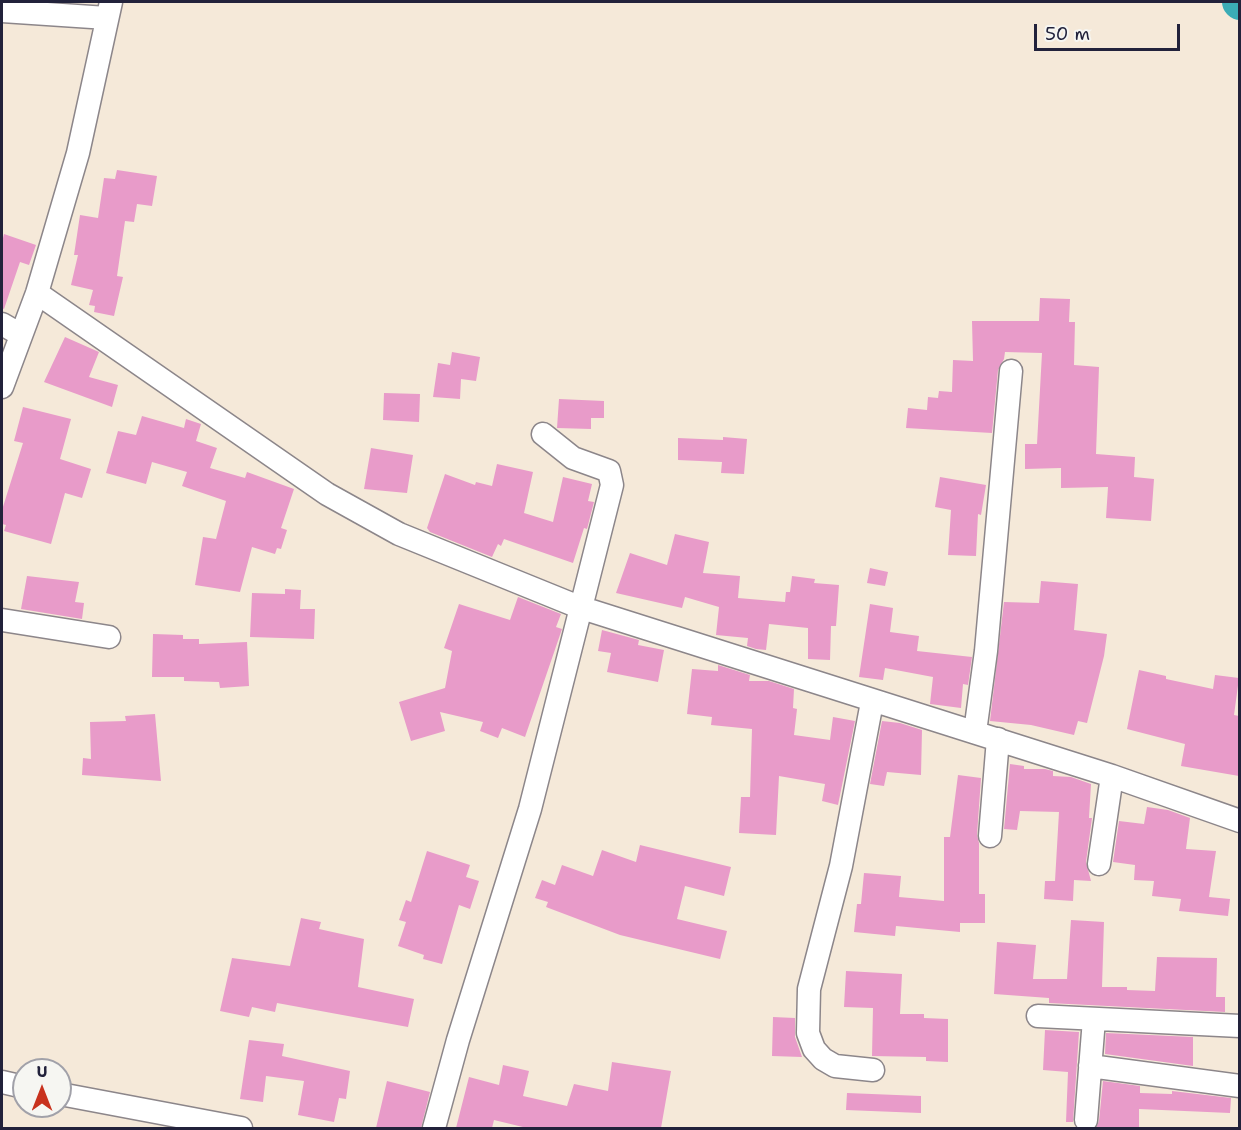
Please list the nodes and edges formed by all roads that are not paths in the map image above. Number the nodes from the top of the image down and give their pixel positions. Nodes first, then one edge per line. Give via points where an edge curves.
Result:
1 (109, 10) edge
2 (2, 11) edge
3 (37, 293) junction
4 (11, 330) edge
5 (1011, 371) dead end
6 (2, 387) edge
7 (543, 434) dead end
8 (579, 607) junction
9 (2, 620) edge
10 (109, 637) dead end
11 (872, 702) junction
12 (975, 732) junction
13 (998, 739) junction
14 (1112, 776) junction
15 (1239, 821) edge
16 (990, 836) dead end
17 (1100, 864) dead end
18 (1038, 1016) dead end
19 (1094, 1018) junction
20 (1239, 1026) edge
21 (1090, 1066) junction
22 (873, 1070) dead end
23 (1239, 1086) edge
24 (72, 1096) edge
25 (1086, 1120) dead end
26 (241, 1128) edge
27 (434, 1128) edge

1 - 2 street
1 - 3 street via 78,153
3 - 4 street
3 - 8 street via 327,494 399,534
4 - 6 street
5 - 12 street
7 - 8 street via 573,458 603,467 612,476
8 - 11 street
8 - 27 street via 530,809
9 - 10 street
11 - 12 street
11 - 22 street via 841,866 809,989 808,1033 814,1049 829,1063
12 - 13 street
13 - 14 street
13 - 16 street
14 - 15 street
14 - 17 street
18 - 19 street
19 - 20 street
19 - 21 street
21 - 23 street
21 - 25 street
24 - 26 street

